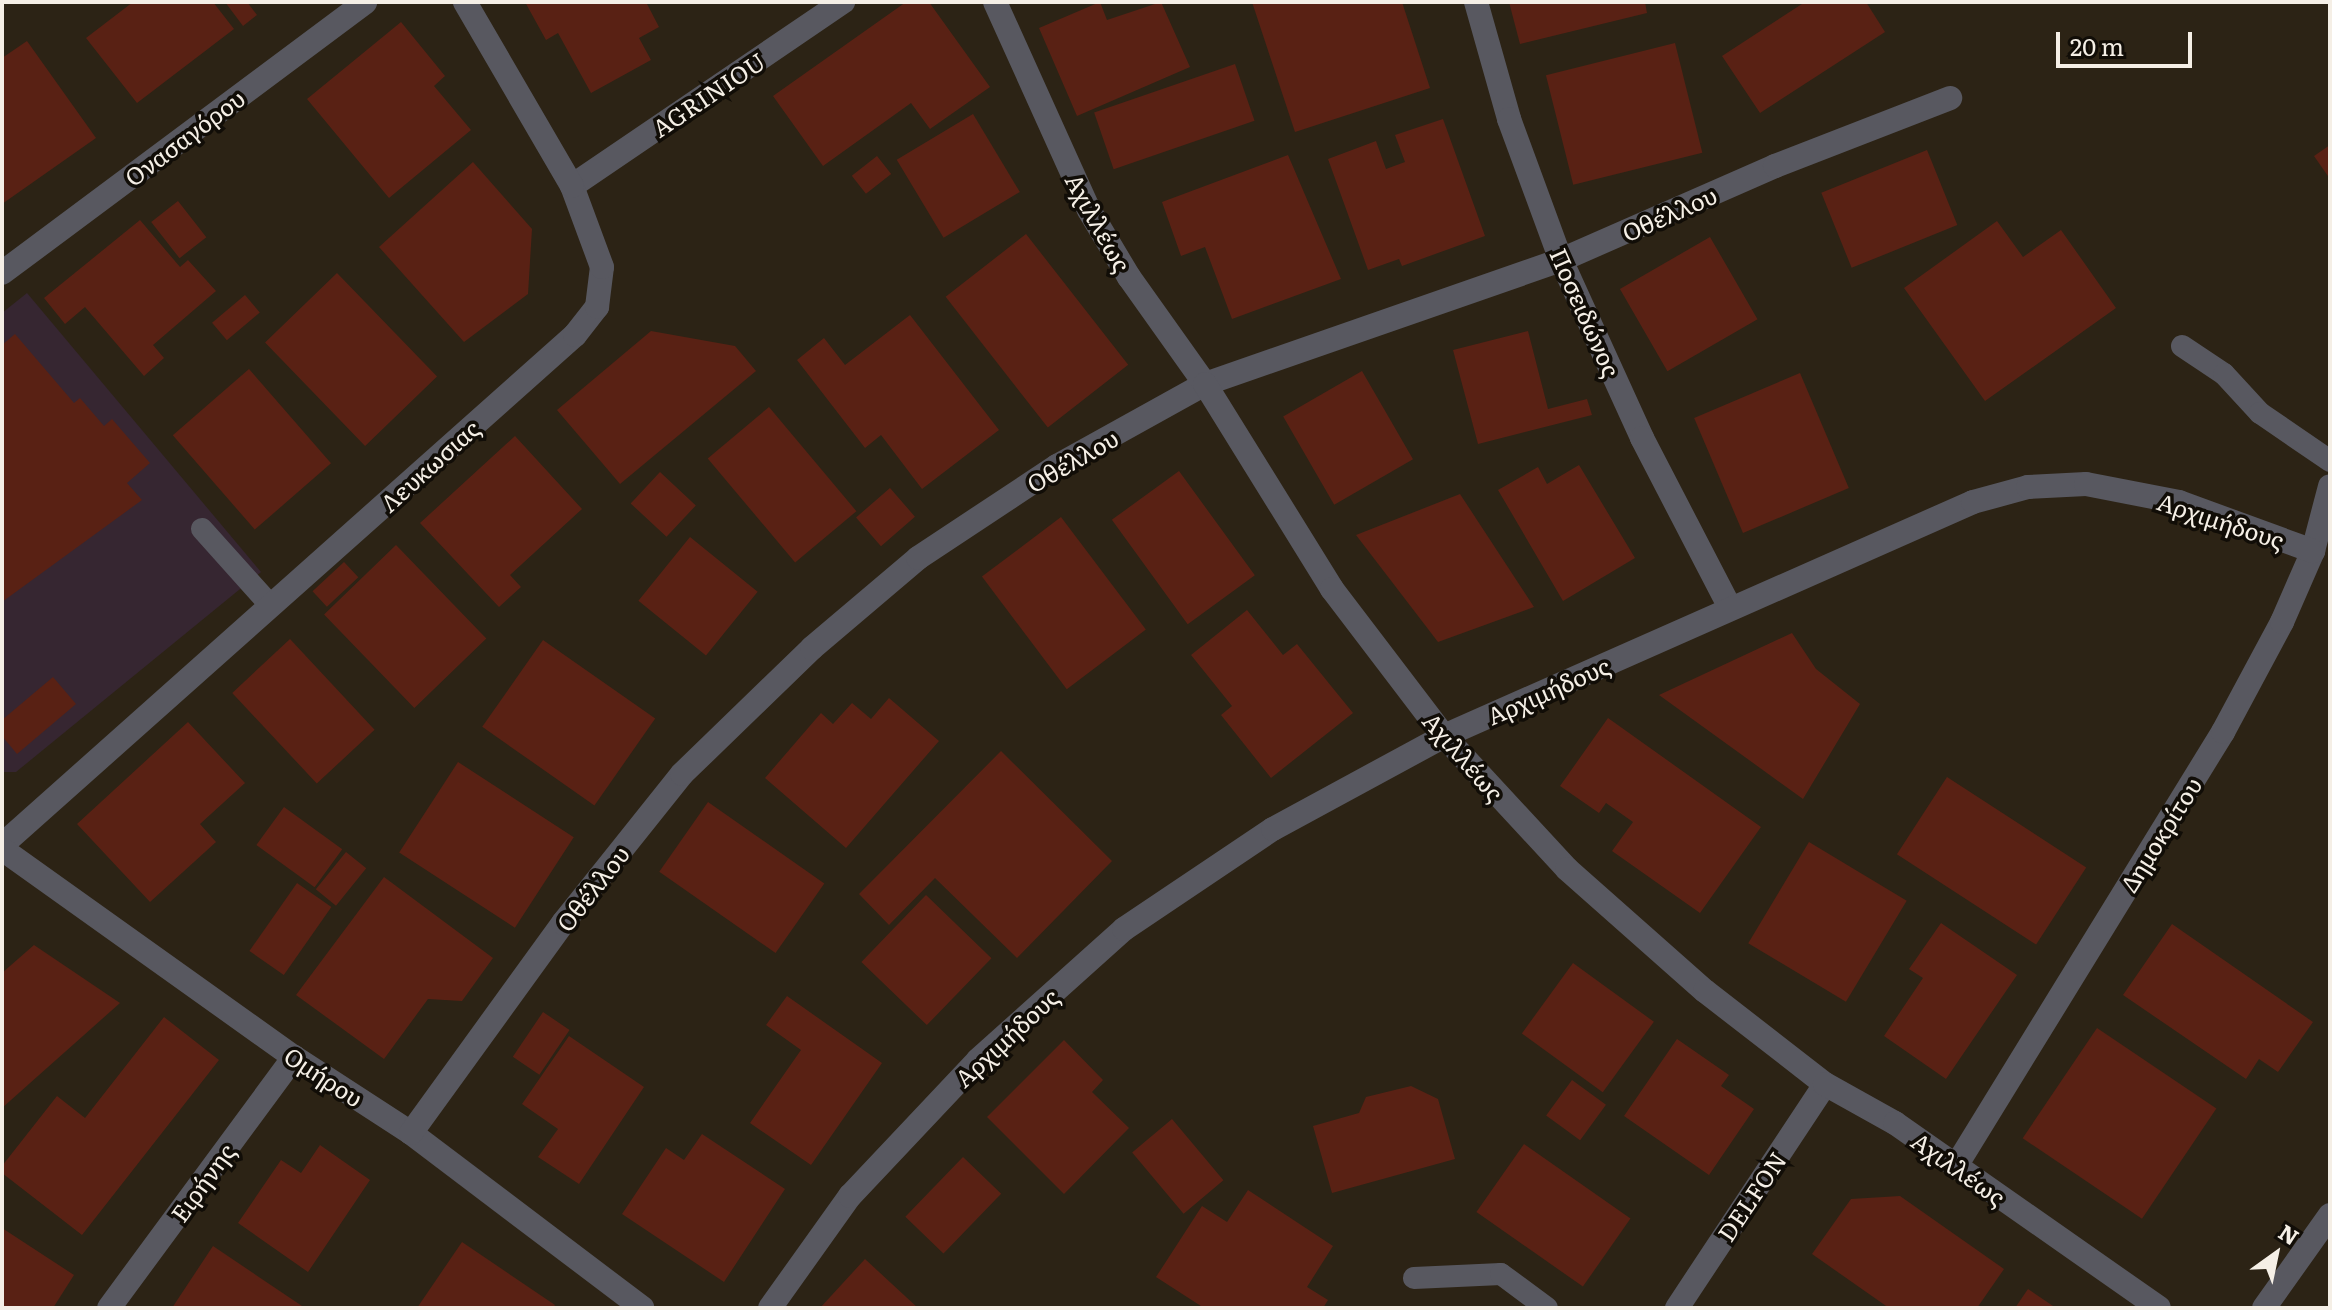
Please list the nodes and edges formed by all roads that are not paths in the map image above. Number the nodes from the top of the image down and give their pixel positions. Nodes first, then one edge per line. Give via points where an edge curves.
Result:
1 (365, 2) edge
2 (465, 2) edge
3 (843, 2) edge
4 (995, 2) edge
5 (1476, 2) edge
6 (1950, 98) dead end
7 (572, 186) junction
8 (1561, 260) junction
9 (2, 273) edge
10 (2182, 346) dead end
11 (1205, 384) junction
12 (2330, 461) edge
13 (2330, 486) edge
14 (202, 529) dead end
15 (2313, 551) junction
16 (271, 606) junction
17 (1730, 608) junction
18 (1444, 736) junction
19 (2, 847) edge
20 (294, 1057) junction
21 (1825, 1084) junction
22 (411, 1133) junction
23 (1956, 1166) junction
24 (2330, 1215) edge
25 (1414, 1278) dead end
26 (109, 1308) edge
27 (642, 1308) edge
28 (770, 1308) edge
29 (1547, 1308) edge
30 (1677, 1308) edge
31 (2159, 1308) edge
32 (2264, 1308) edge

1 - 9 street, Ονασαγόρου
2 - 7 street, Λευκωσιας
3 - 7 street, AGRINIOU
4 - 11 street, Αχιλλέως via 1089,210
5 - 8 street, Ποσειδώνος via 1509,119
6 - 8 street, Οθέλλου via 1775,166
7 - 16 street, Λευκωσιας via 602,267 597,307 575,335
8 - 11 street, Οθέλλου
8 - 17 street, Ποσειδώνος via 1642,438
10 - 12 lane via 2224,374 2260,413
11 - 18 street, Αχιλλέως via 1332,589
11 - 22 street, Οθέλλου via 1057,466 918,558 812,648 682,774 563,923
13 - 15 street, Δημοκρίτου
14 - 16 lane
15 - 17 street, Αρχιμήδους via 2179,502 2086,484 2028,487 1973,502
15 - 23 street, Δημοκρίτου via 2223,732
16 - 19 street, Λευκωσιας
17 - 18 street, Αρχιμήδους
18 - 21 street, Αχιλλέως via 1567,869 1705,991
18 - 28 street, Αρχιμήδους via 1273,829 1124,929 978,1060 861,1184
19 - 20 street, Ομήρου
20 - 22 street, Ομήρου
20 - 26 street, Ειρήνης
21 - 23 street, Αχιλλέως
21 - 30 street, DELFON
22 - 27 street, Ομήρου
23 - 31 street, Αχιλλέως
24 - 32 street
25 - 29 lane via 1501,1274

